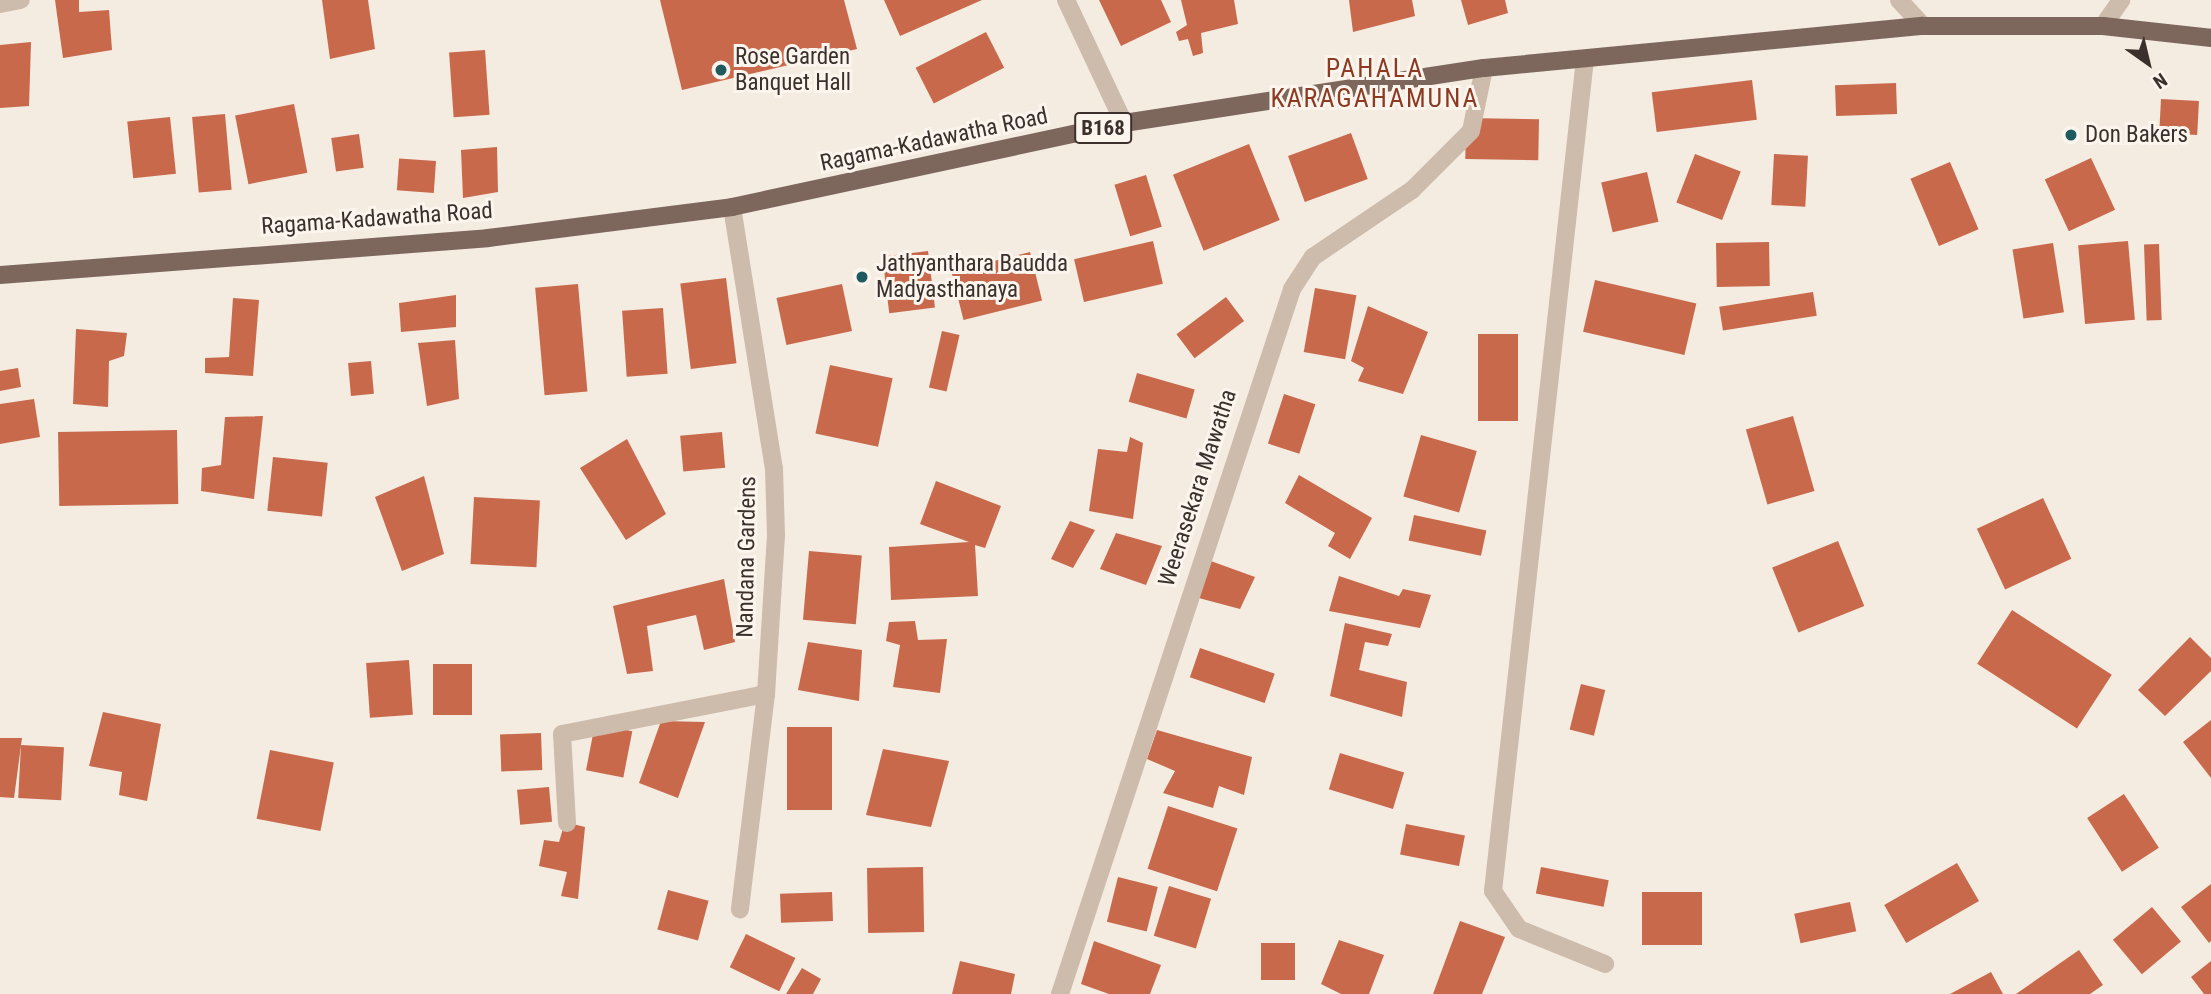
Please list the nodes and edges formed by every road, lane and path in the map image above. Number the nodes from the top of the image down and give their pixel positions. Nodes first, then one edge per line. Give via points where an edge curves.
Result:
1 (21, 0) edge
2 (1066, 0) edge
3 (1899, 0) edge
4 (2121, 0) edge
5 (0, 4) edge
6 (1923, 26) junction
7 (2103, 26) junction
8 (2211, 38) edge
9 (1585, 59) junction
10 (1484, 68) junction
11 (1124, 123) junction
12 (732, 208) junction
13 (0, 275) edge
14 (766, 694) junction
15 (567, 823) dead end
16 (740, 909) dead end
17 (1605, 964) dead end
18 (1060, 994) edge

1 - 5 street
2 - 11 street
3 - 6 street
4 - 7 street
6 - 7 main road, Ragama-Kadawatha Road / B168
6 - 9 main road, Ragama-Kadawatha Road / B168
7 - 8 main road, Ragama-Kadawatha Road / B168
9 - 10 main road, Ragama-Kadawatha Road / B168
9 - 17 street via 1493,891 1519,929
10 - 11 main road, Ragama-Kadawatha Road / B168
10 - 18 street, Weerasekara Mawatha via 1471,131 1412,190 1313,257 1292,289
11 - 12 main road, Ragama-Kadawatha Road / B168
12 - 13 main road, Ragama-Kadawatha Road / B168 via 488,238
12 - 14 street, Nandana Gardens via 774,468
14 - 15 street via 562,734
14 - 16 street, Nandana Gardens

